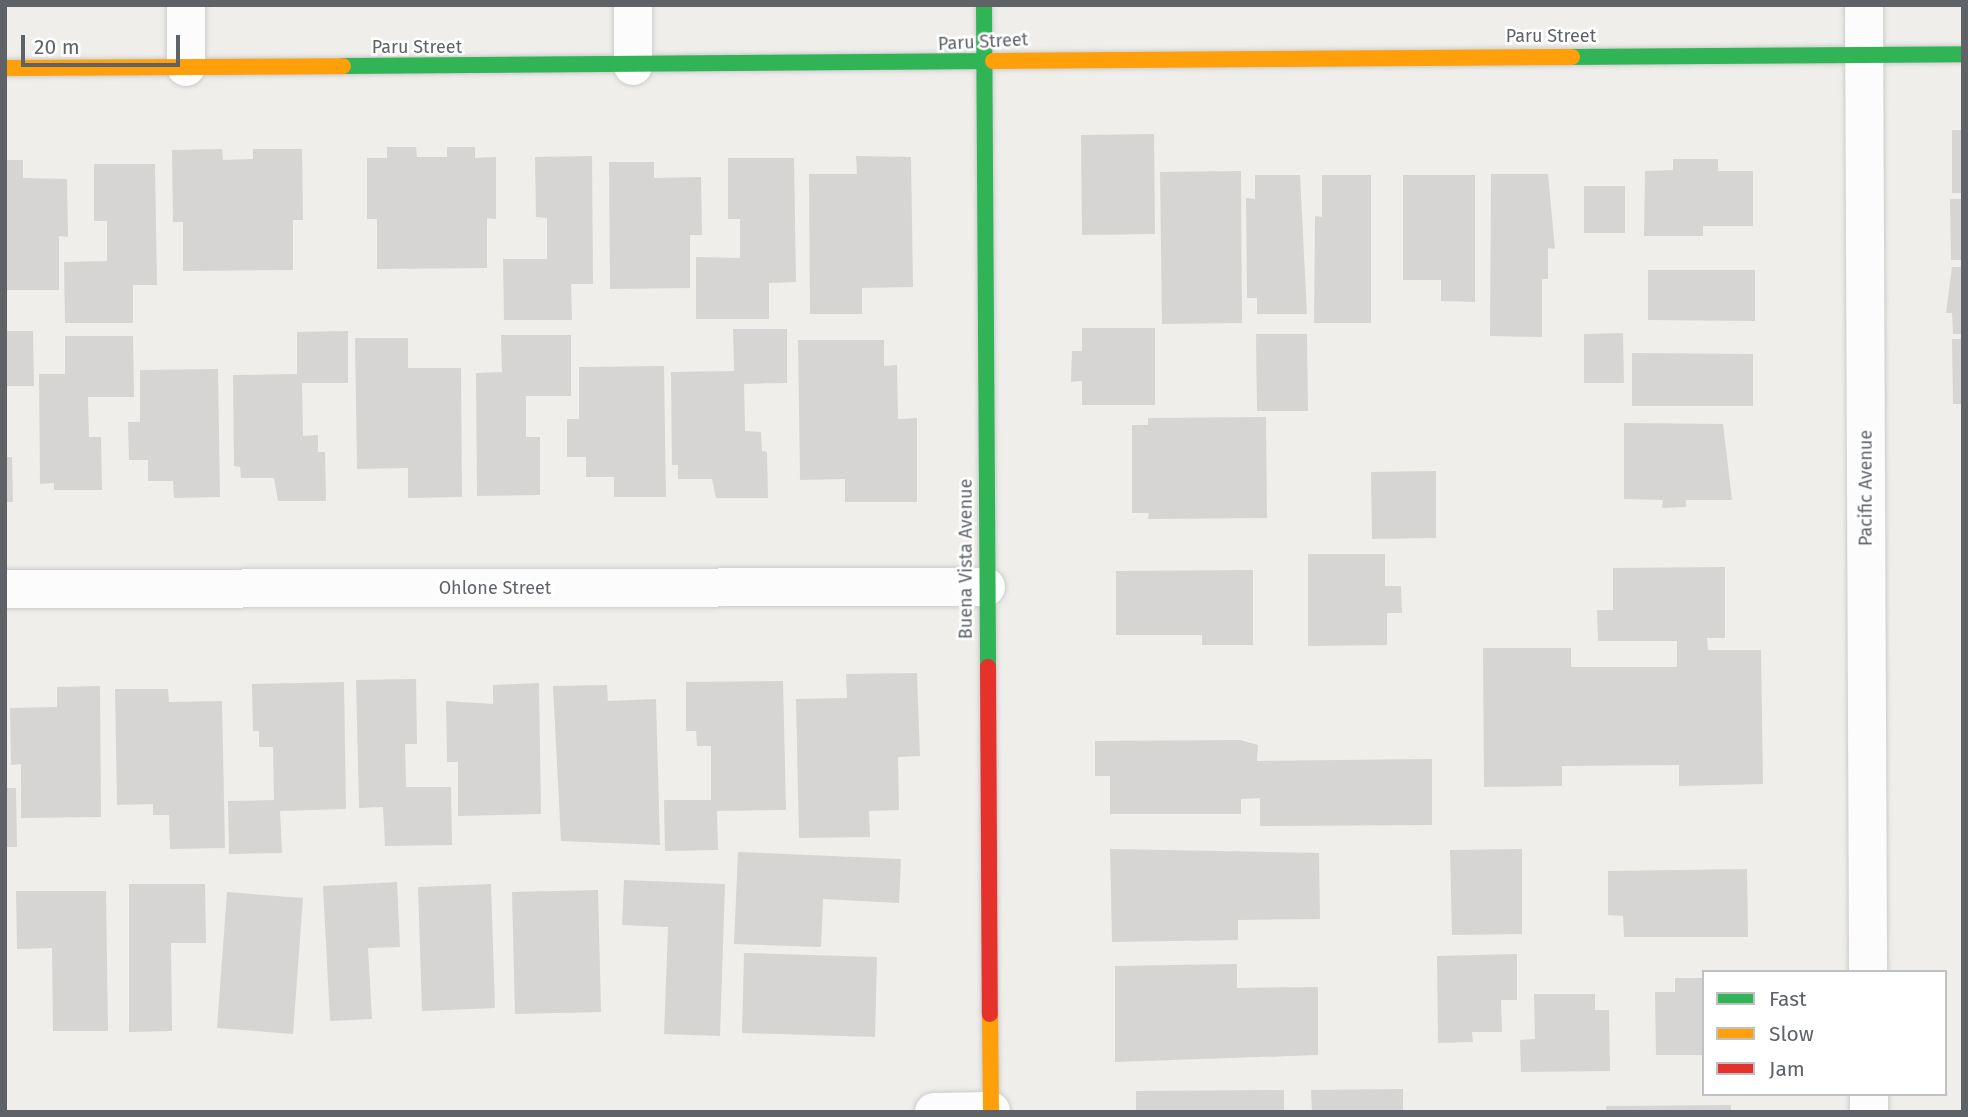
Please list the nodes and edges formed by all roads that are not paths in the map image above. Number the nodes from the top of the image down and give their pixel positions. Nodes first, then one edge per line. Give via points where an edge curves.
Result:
1 (186, 5) edge
2 (634, 5) edge
3 (984, 5) edge
4 (1864, 5) edge
5 (1963, 54) edge
6 (1864, 55) junction
7 (985, 61) junction
8 (633, 66) junction
9 (186, 67) junction
10 (5, 68) edge
11 (986, 587) junction
12 (5, 589) edge
13 (1868, 970) edge
14 (934, 1112) edge
15 (991, 1112) edge

1 - 9 street
2 - 8 street
3 - 7 street, Buena Vista Avenue
4 - 6 street, Pacific Avenue
5 - 6 street, Paru Street
6 - 7 street, Paru Street
6 - 13 street, Pacific Avenue
7 - 8 street, Paru Street
7 - 11 street, Buena Vista Avenue
8 - 9 street, Paru Street
9 - 10 street, Paru Street
11 - 12 street, Ohlone Street
11 - 15 street, Buena Vista Avenue
14 - 15 street

